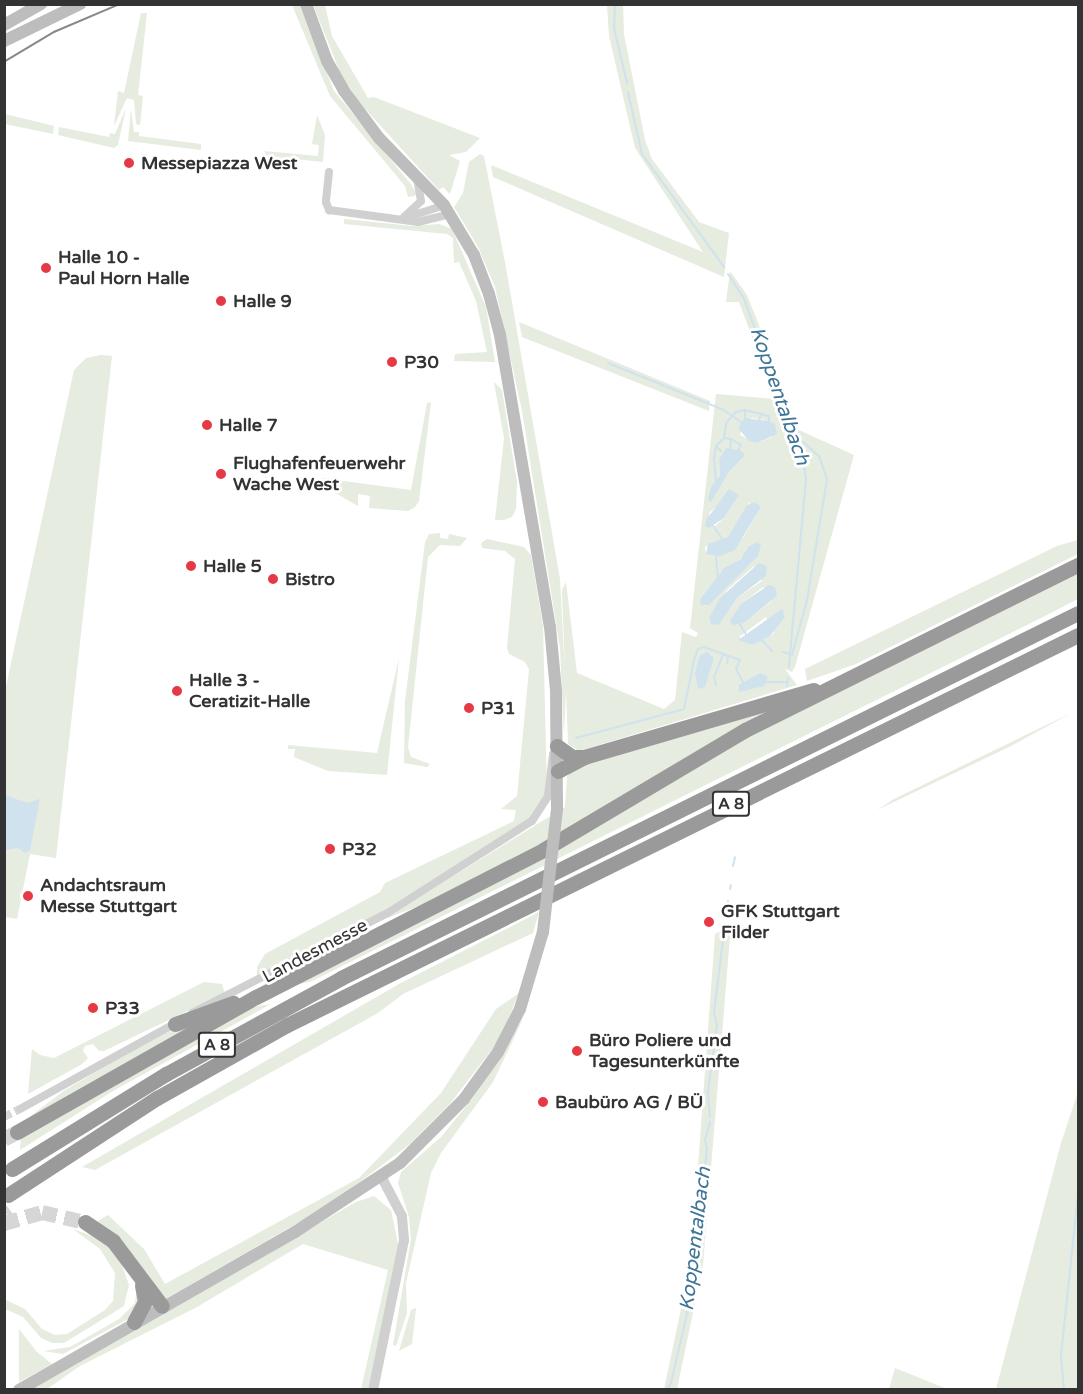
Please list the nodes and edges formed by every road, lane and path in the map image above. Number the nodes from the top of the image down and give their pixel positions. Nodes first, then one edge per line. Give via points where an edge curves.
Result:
1 (41, 4) edge
2 (80, 4) edge
3 (306, 4) edge
4 (4, 25) edge
5 (4, 41) edge
6 (329, 172) dead end
7 (416, 176) junction
8 (447, 210) junction
9 (404, 217) junction
10 (1078, 565) edge
11 (1078, 613) edge
12 (1078, 635) edge
13 (831, 686) junction
14 (557, 746) junction
15 (584, 757) junction
16 (558, 771) junction
17 (256, 997) junction
18 (174, 1024) junction
19 (21, 1108) tunnel mouth
20 (17, 1132) tunnel mouth
21 (12, 1169) dead end
22 (381, 1176) junction
23 (8, 1201) dead end
24 (85, 1222) tunnel mouth
25 (141, 1282) junction
26 (162, 1306) junction
27 (134, 1322) junction
28 (19, 1389) edge
29 (373, 1389) edge

1 - 4 main road
2 - 5 main road
3 - 7 main road via 327,61 344,91
6 - 9 street via 329,210
7 - 8 main road
7 - 9 street via 421,201
8 - 9 street
8 - 14 main road via 474,255 498,326 548,616
10 - 13 highway
11 - 21 highway, A 8 via 341,978 157,1079
12 - 23 highway, A 8 via 324,1006 157,1098 40,1173
13 - 15 highway via 791,694
13 - 17 highway via 720,744 543,850
14 - 15 highway via 572,757
14 - 16 main road
14 - 18 street, Landesmesse via 551,758 548,796 532,821 389,912
15 - 16 highway
16 - 22 main road, bridge via 543,932 519,1009 498,1052 464,1099 428,1138
17 - 18 highway
17 - 20 highway
18 - 19 street, Landesmesse
22 - 26 main road via 295,1232
22 - 29 street via 402,1216 404,1240
24 - 25 highway via 112,1241
25 - 26 highway
25 - 27 highway via 145,1301
26 - 27 main road
27 - 28 main road

